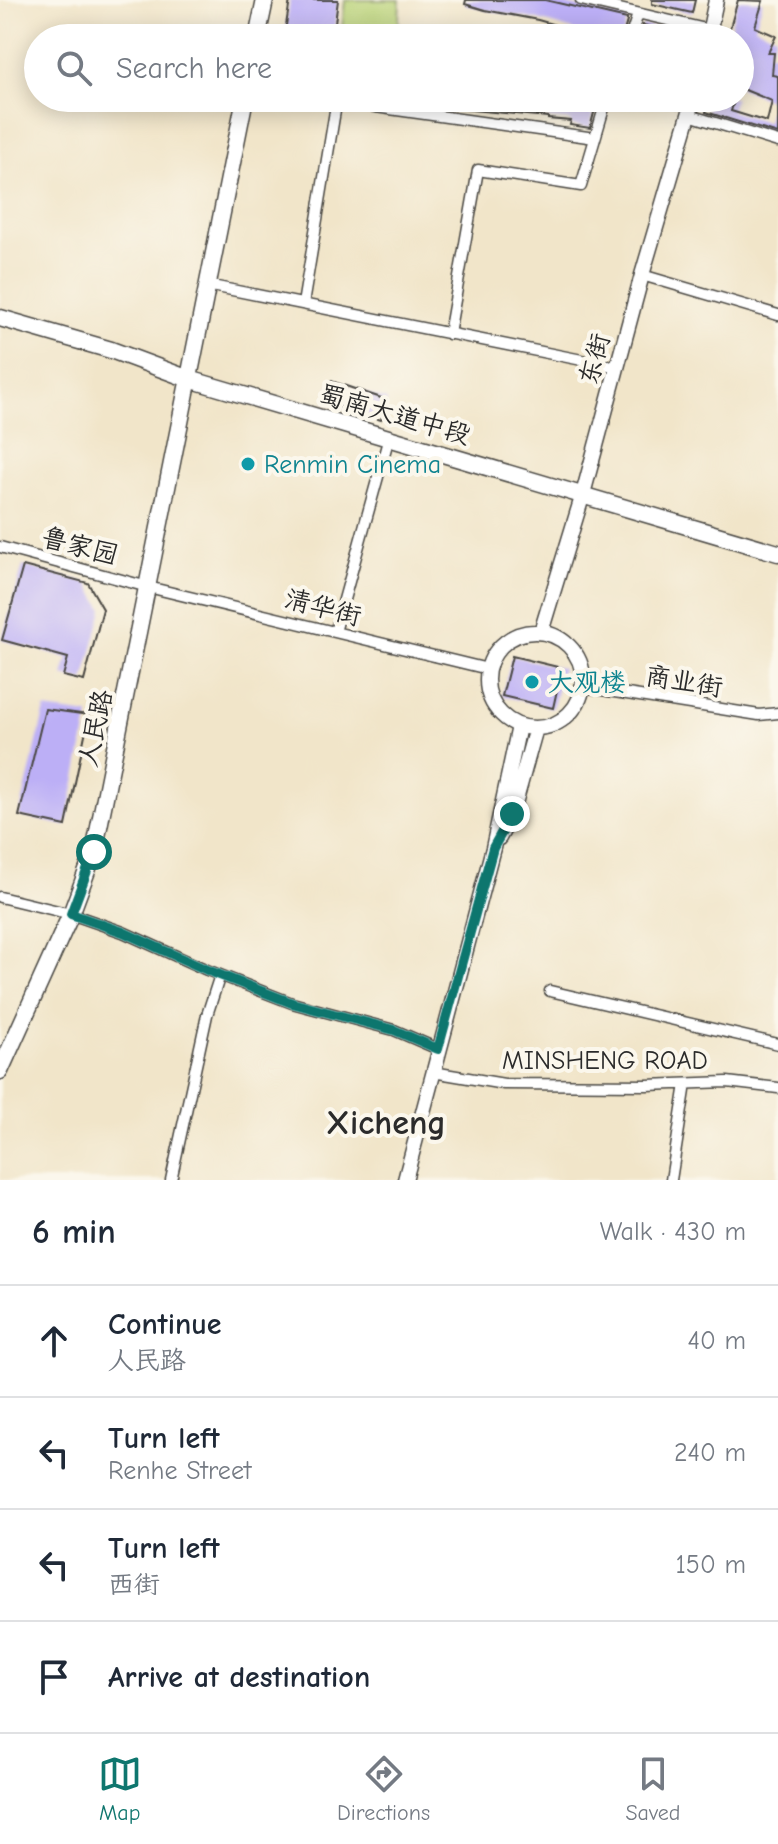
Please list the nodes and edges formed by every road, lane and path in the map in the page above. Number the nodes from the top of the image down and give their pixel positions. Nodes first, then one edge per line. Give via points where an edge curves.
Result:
1 (265, 0) edge
2 (581, 0) edge
3 (716, 0) edge
4 (616, 4) edge
5 (638, 14) junction
6 (260, 24) edge
7 (635, 24) edge
8 (674, 24) edge
9 (711, 24) edge
10 (242, 112) edge
11 (335, 112) edge
12 (411, 112) edge
13 (603, 112) edge
14 (689, 112) edge
15 (706, 112) edge
16 (595, 138) junction
17 (778, 142) edge
18 (642, 275) junction
19 (207, 285) junction
20 (303, 304) junction
21 (778, 315) edge
22 (0, 318) edge
23 (449, 334) junction
24 (617, 367) junction
25 (189, 379) junction
26 (389, 437) junction
27 (583, 494) junction
28 (0, 547) edge
29 (778, 553) edge
30 (148, 587) junction
31 (335, 632) junction
32 (541, 632) junction
33 (488, 669) junction
34 (583, 687) junction
35 (778, 713) edge
36 (519, 726) junction
37 (536, 728) junction
38 (493, 848) junction
39 (0, 897) edge
40 (71, 914) junction
41 (220, 975) junction
42 (550, 991) dead end
43 (778, 1044) edge
44 (438, 1049) junction
45 (0, 1071) edge
46 (433, 1072) junction
47 (686, 1084) junction
48 (778, 1088) edge
49 (171, 1180) edge
50 (405, 1180) edge
51 (671, 1180) edge

1 - 6 main road
2 - 4 street
3 - 9 main road
4 - 5 street
5 - 7 street
5 - 8 street
10 - 19 main road, 人民路
11 - 20 street
12 - 16 street
13 - 16 street
14 - 18 main road, 东街
15 - 17 street
16 - 23 street via 581,186 478,170
18 - 21 street
18 - 24 main road, 东街
19 - 20 street
19 - 25 main road, 人民路
20 - 23 street
22 - 25 main road, 蜀南大道中段
23 - 24 street
24 - 27 main road, 东街
25 - 26 main road, 蜀南大道中段
25 - 30 main road, 人民路
26 - 27 main road, 蜀南大道中段
26 - 31 street
27 - 29 main road, 蜀南大道中段
27 - 32 main road, 东街
28 - 30 street, 鲁家园
30 - 31 street, 清华街
30 - 40 main road, 人民路 via 94,852
31 - 33 street, 清华街
32 - 33 main road via 506,642
32 - 34 main road via 555,636 579,659
33 - 36 main road via 488,693 499,712
34 - 35 street, 商业街 via 759,715
34 - 37 main road via 578,703 561,721
36 - 37 main road
36 - 38 main road
37 - 38 main road via 512,814
38 - 44 main road
39 - 40 street
40 - 41 street
40 - 45 main road, 人民路
41 - 44 street
41 - 49 street
42 - 43 street
44 - 46 main road
46 - 47 street, MINSHENG ROAD via 504,1084
46 - 50 main road
47 - 48 street, MINSHENG ROAD
47 - 51 street

